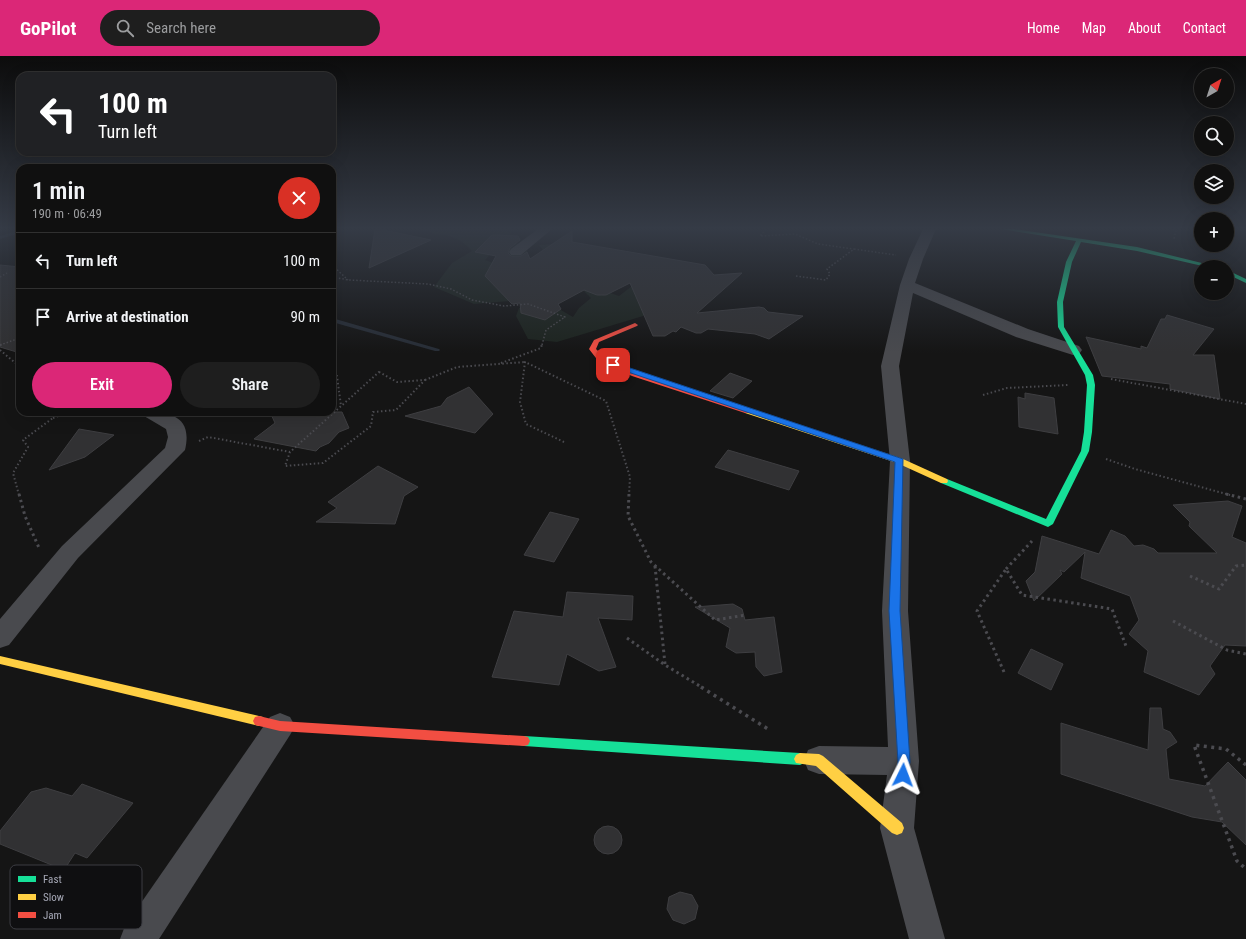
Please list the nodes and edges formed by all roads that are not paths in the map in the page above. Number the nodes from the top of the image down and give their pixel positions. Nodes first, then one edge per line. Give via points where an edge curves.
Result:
1 (912, 270) edge
2 (1067, 270) edge
3 (1234, 275) edge
4 (1246, 281) edge
5 (907, 285) junction
6 (636, 325) dead end
7 (1073, 350) junction
8 (158, 416) edge
9 (900, 461) junction
10 (0, 638) edge
11 (0, 660) edge
12 (280, 726) junction
13 (818, 760) junction
14 (904, 762) junction
15 (897, 828) junction
16 (138, 939) edge
17 (927, 939) edge

1 - 5 street
2 - 7 street via 1060,302 1061,327
3 - 4 street
5 - 7 street via 1022,333
5 - 9 street via 890,366
6 - 9 street via 596,341 592,349 602,360 635,374
7 - 9 street via 1089,375 1091,385 1088,432 1084,452 1048,524
8 - 10 street via 174,426 178,437 175,450 70,552
9 - 14 street via 895,611
11 - 12 street
12 - 13 street
12 - 16 street
13 - 14 street
13 - 15 street
14 - 15 street
15 - 17 street

